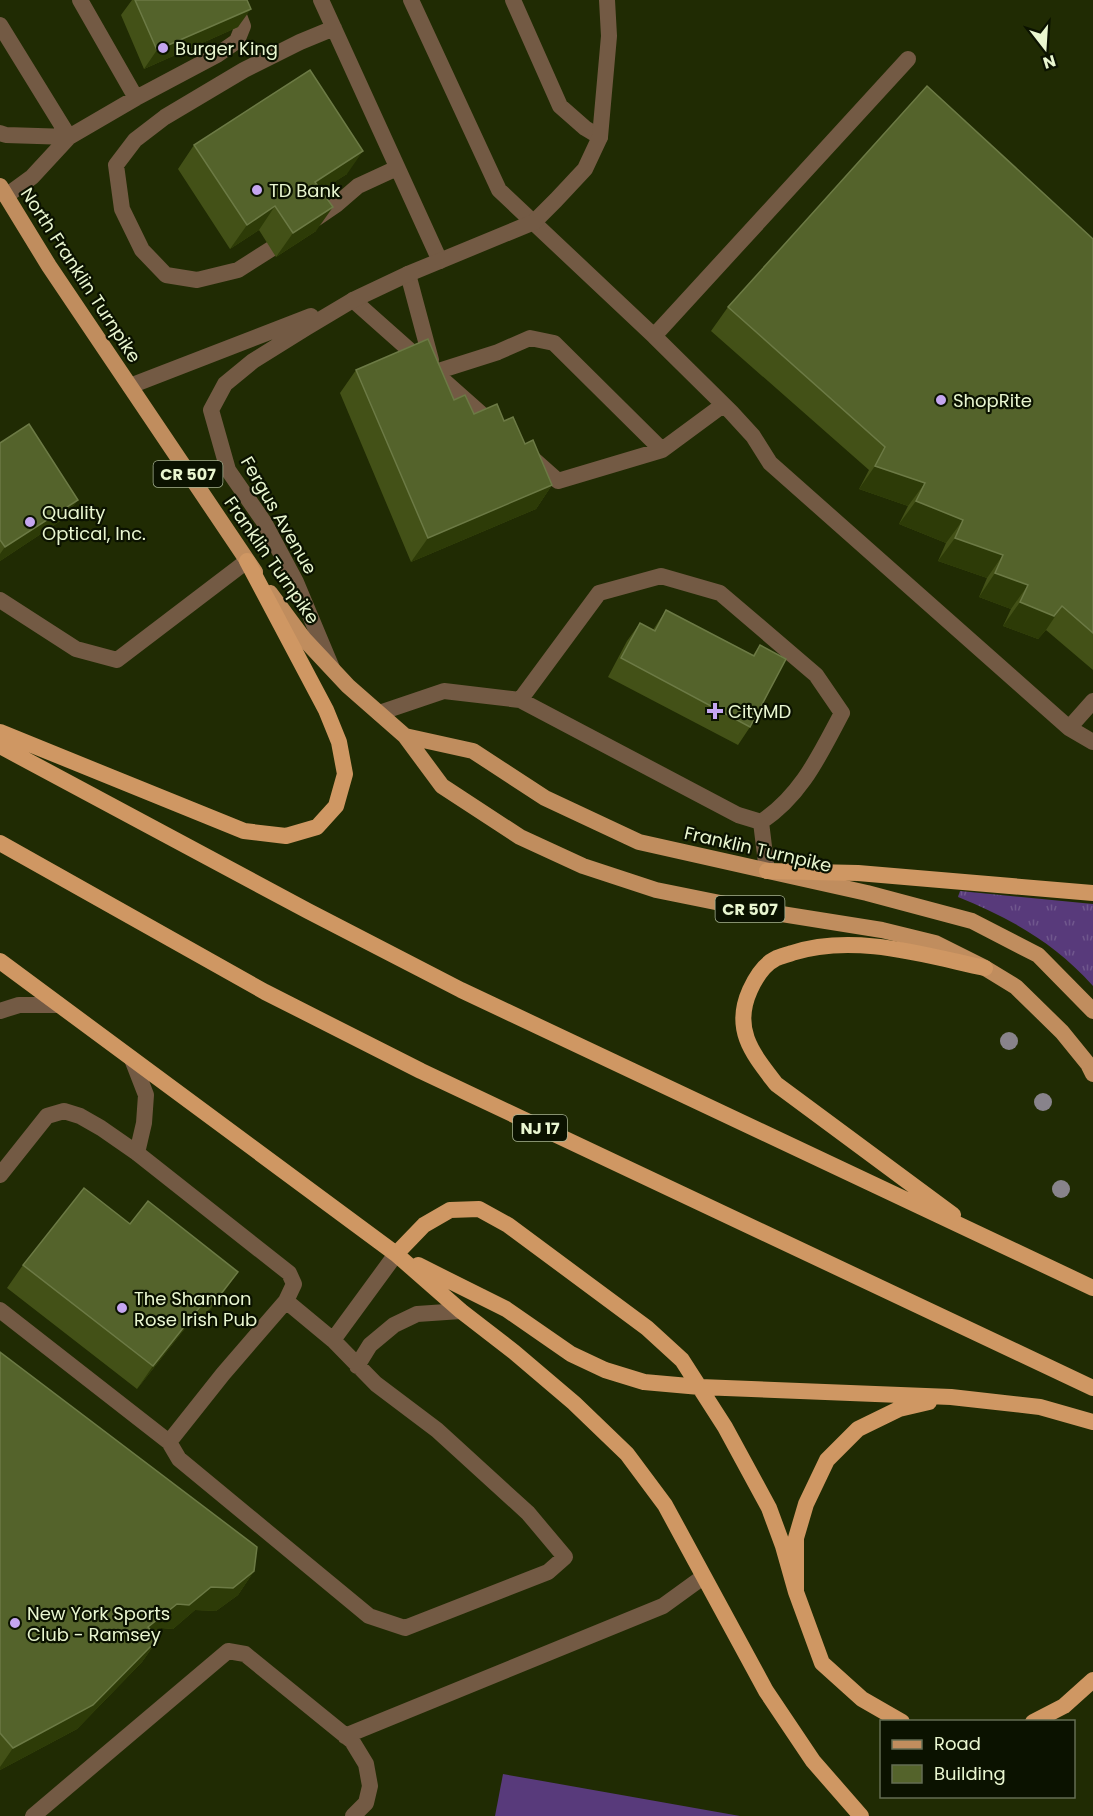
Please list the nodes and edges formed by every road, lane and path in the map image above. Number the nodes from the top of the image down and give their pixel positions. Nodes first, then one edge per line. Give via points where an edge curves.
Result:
1 (80, 0) edge
2 (233, 0) edge
3 (321, 0) edge
4 (411, 0) edge
5 (513, 0) edge
6 (607, 0) edge
7 (0, 25) edge
8 (334, 28) junction
9 (908, 59) dead end
10 (136, 98) junction
11 (0, 133) edge
12 (69, 137) junction
13 (600, 137) junction
14 (398, 168) junction
15 (3, 191) edge
16 (534, 222) junction
17 (311, 223) edge
18 (271, 249) dead end
19 (440, 261) junction
20 (408, 274) junction
21 (353, 300) junction
22 (654, 336) junction
23 (435, 372) junction
24 (130, 386) junction
25 (723, 405) junction
26 (505, 435) edge
27 (523, 450) edge
28 (662, 450) junction
29 (247, 561) junction
30 (0, 600) edge
31 (334, 672) junction
32 (520, 700) junction
33 (1093, 701) edge
34 (379, 713) junction
35 (1069, 728) junction
36 (0, 732) edge
37 (405, 736) junction
38 (1093, 742) edge
39 (0, 746) edge
40 (761, 822) junction
41 (0, 843) edge
42 (767, 871) junction
43 (1093, 893) edge
44 (0, 961) edge
45 (985, 968) junction
46 (59, 1005) junction
47 (0, 1011) edge
48 (1093, 1011) edge
49 (132, 1059) junction
50 (1093, 1074) edge
51 (136, 1153) junction
52 (0, 1174) edge
53 (983, 1237) junction
54 (396, 1254) junction
55 (1090, 1286) edge
56 (286, 1301) junction
57 (0, 1310) edge
58 (461, 1311) junction
59 (333, 1340) junction
60 (357, 1366) junction
61 (700, 1387) junction
62 (1093, 1388) edge
63 (951, 1397) junction
64 (1093, 1422) edge
65 (169, 1442) junction
66 (703, 1577) junction
67 (796, 1592) junction
68 (1093, 1680) edge
69 (899, 1720) edge
70 (1037, 1720) edge
71 (345, 1736) junction
72 (33, 1816) edge
73 (353, 1816) edge
74 (861, 1816) edge

1 - 10 street
2 - 10 street via 243,26 237,41
3 - 8 street
4 - 16 street via 499,190
5 - 13 street via 560,106
6 - 13 street, Fergus Avenue via 609,36
7 - 12 street
8 - 14 street
8 - 18 street via 244,70 165,117 135,140 116,165 122,208 142,250 166,275 197,280 238,270
9 - 22 street
10 - 12 street
11 - 12 street
12 - 15 street via 32,177
13 - 16 street, Fergus Avenue via 585,170
14 - 17 street via 358,186
14 - 19 street
15 - 24 main road, North Franklin Turnpike / CR 507
16 - 19 street, Fergus Avenue
16 - 22 street
19 - 20 street, Fergus Avenue
20 - 21 street, Fergus Avenue
20 - 23 street
21 - 23 street
21 - 24 street, Fergus Avenue
21 - 31 street, Fergus Avenue via 253,361 225,384 212,411 228,470 264,522 296,582
22 - 25 street
23 - 26 street
23 - 28 street via 530,338 554,344
24 - 29 main road, Franklin Turnpike / CR 507
25 - 28 street
25 - 35 street via 753,435 770,463
27 - 28 street via 558,482
29 - 30 street via 117,660 76,649
29 - 31 main road, Franklin Turnpike / CR 507 via 304,639
29 - 36 highway via 339,742 345,774 336,806 317,827 286,836 244,831
31 - 34 main road, Franklin Turnpike / CR 507
32 - 34 street via 444,691
32 - 40 street via 738,815
32 - 40 street via 599,593 661,576 720,593 816,675 842,713 811,771 778,810
33 - 35 street
34 - 37 main road, Franklin Turnpike / CR 507
35 - 38 street
37 - 42 main road, Franklin Turnpike / CR 507 via 473,752 545,798 639,842
37 - 45 main road, Franklin Turnpike / CR 507 via 442,786 520,837 583,866 668,892 935,943
39 - 53 highway via 462,990
40 - 42 street
41 - 62 highway, NJ 17 via 265,992 421,1071
42 - 43 highway via 858,873
42 - 48 main road, Franklin Turnpike / CR 507 via 972,921 1038,955
44 - 46 highway
45 - 50 main road, Franklin Turnpike / CR 507 via 1016,987 1062,1032
45 - 53 highway via 861,945 807,948 774,959 756,977 745,1002 743,1032 755,1057 776,1084
46 - 47 street via 19,1005
46 - 49 highway
49 - 51 street via 146,1095
49 - 54 highway
51 - 52 street via 101,1128 64,1111 47,1116
51 - 56 street via 289,1273 294,1284
53 - 55 highway
54 - 58 highway
54 - 59 street
54 - 61 highway via 506,1309 571,1354 605,1370 644,1382
54 - 61 highway via 424,1225 450,1210 479,1209 508,1225 646,1328 682,1360
56 - 59 street
56 - 65 street
57 - 65 street
58 - 60 street via 417,1314 394,1325 370,1345
58 - 66 highway via 549,1381 627,1454 664,1505
59 - 60 street
60 - 65 street via 528,1513 565,1557 548,1572 405,1628 369,1616 179,1459
61 - 63 highway
61 - 67 highway via 768,1509
63 - 64 highway via 1040,1407
63 - 67 highway via 899,1409 858,1429 827,1460 806,1504 796,1538
66 - 71 street via 663,1606
66 - 74 highway via 766,1691 813,1761
67 - 69 highway via 822,1664 862,1699
68 - 70 highway via 1064,1706
71 - 72 street via 246,1654 228,1651
71 - 73 street via 366,1764 370,1786 366,1803

